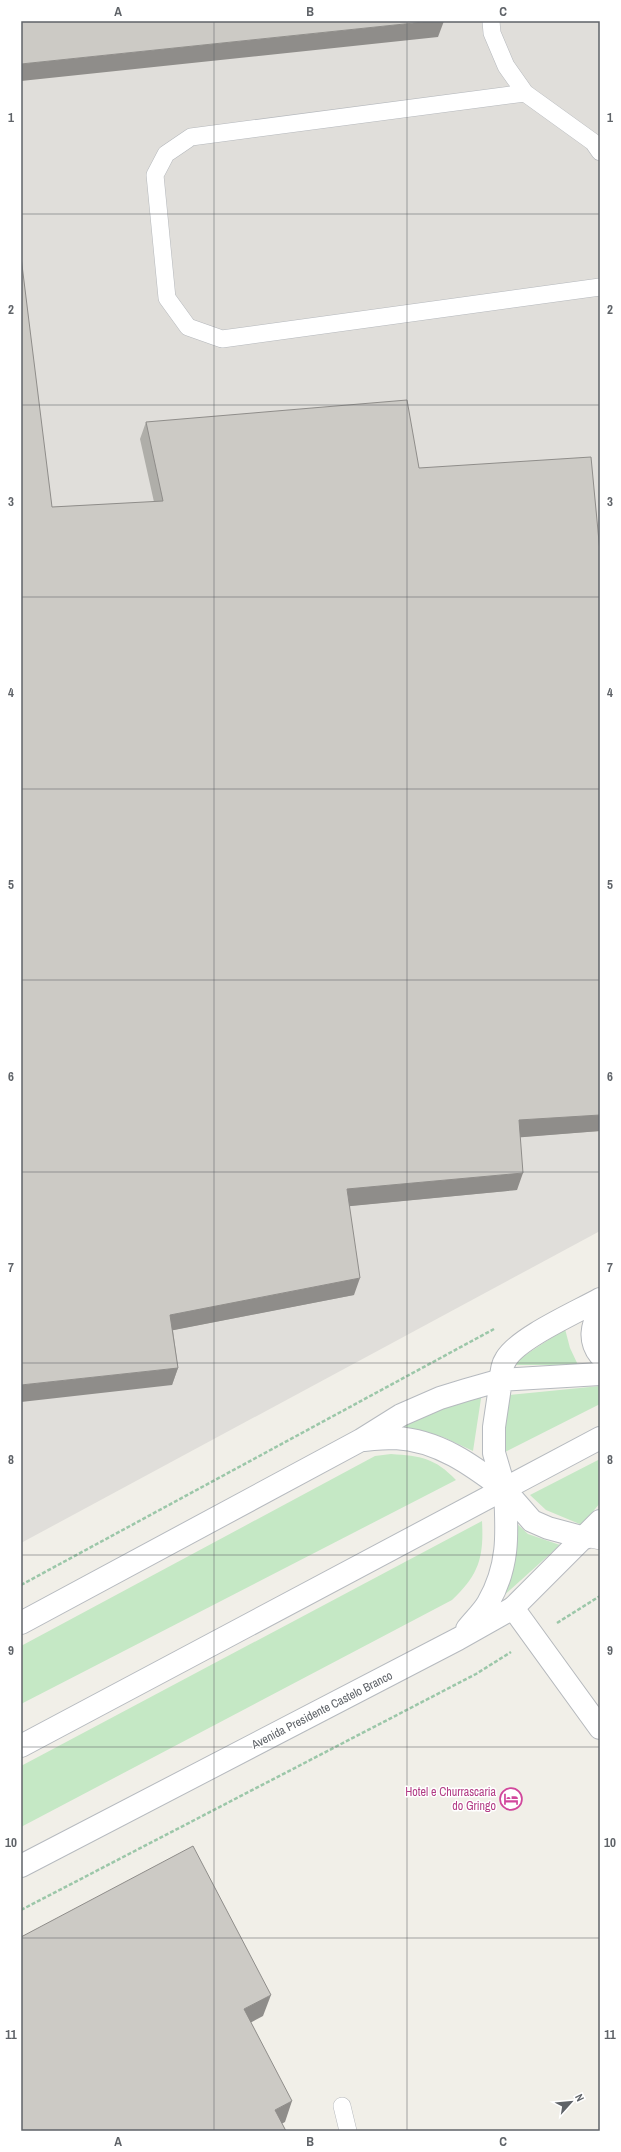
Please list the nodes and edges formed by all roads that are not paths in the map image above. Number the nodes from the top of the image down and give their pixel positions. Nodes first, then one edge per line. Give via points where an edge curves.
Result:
1 (491, 21) edge
2 (525, 93) junction
3 (600, 152) edge
4 (600, 287) edge
5 (600, 1300) edge
6 (600, 1312) edge
7 (600, 1355) edge
8 (600, 1374) edge
9 (501, 1380) junction
10 (600, 1438) edge
11 (361, 1440) junction
12 (505, 1490) junction
13 (600, 1521) edge
14 (593, 1540) edge
15 (513, 1608) junction
16 (21, 1624) edge
17 (458, 1639) junction
18 (600, 1728) edge
19 (21, 1746) edge
20 (21, 1866) edge
21 (342, 2106) dead end
22 (348, 2131) edge

1 - 2 lane via 492,33 506,66
2 - 3 lane via 593,142
2 - 4 lane via 191,137 166,154 155,175 167,298 188,327 222,339
5 - 9 main road via 510,1352 502,1369
6 - 7 main road via 592,1339
8 - 9 main road
9 - 11 main road via 440,1398 401,1415
9 - 12 main road via 494,1427 494,1453
10 - 12 main road
11 - 12 main road via 395,1438 424,1443 468,1463
11 - 16 main road
12 - 14 main road via 532,1521
12 - 17 main road via 508,1538 503,1574 488,1604
12 - 19 main road
13 - 14 main road, Avenida Presidente Castelo Branco
14 - 15 main road, Avenida Presidente Castelo Branco
15 - 17 main road, Avenida Presidente Castelo Branco
15 - 18 main road
17 - 20 main road, Avenida Presidente Castelo Branco
21 - 22 lane

